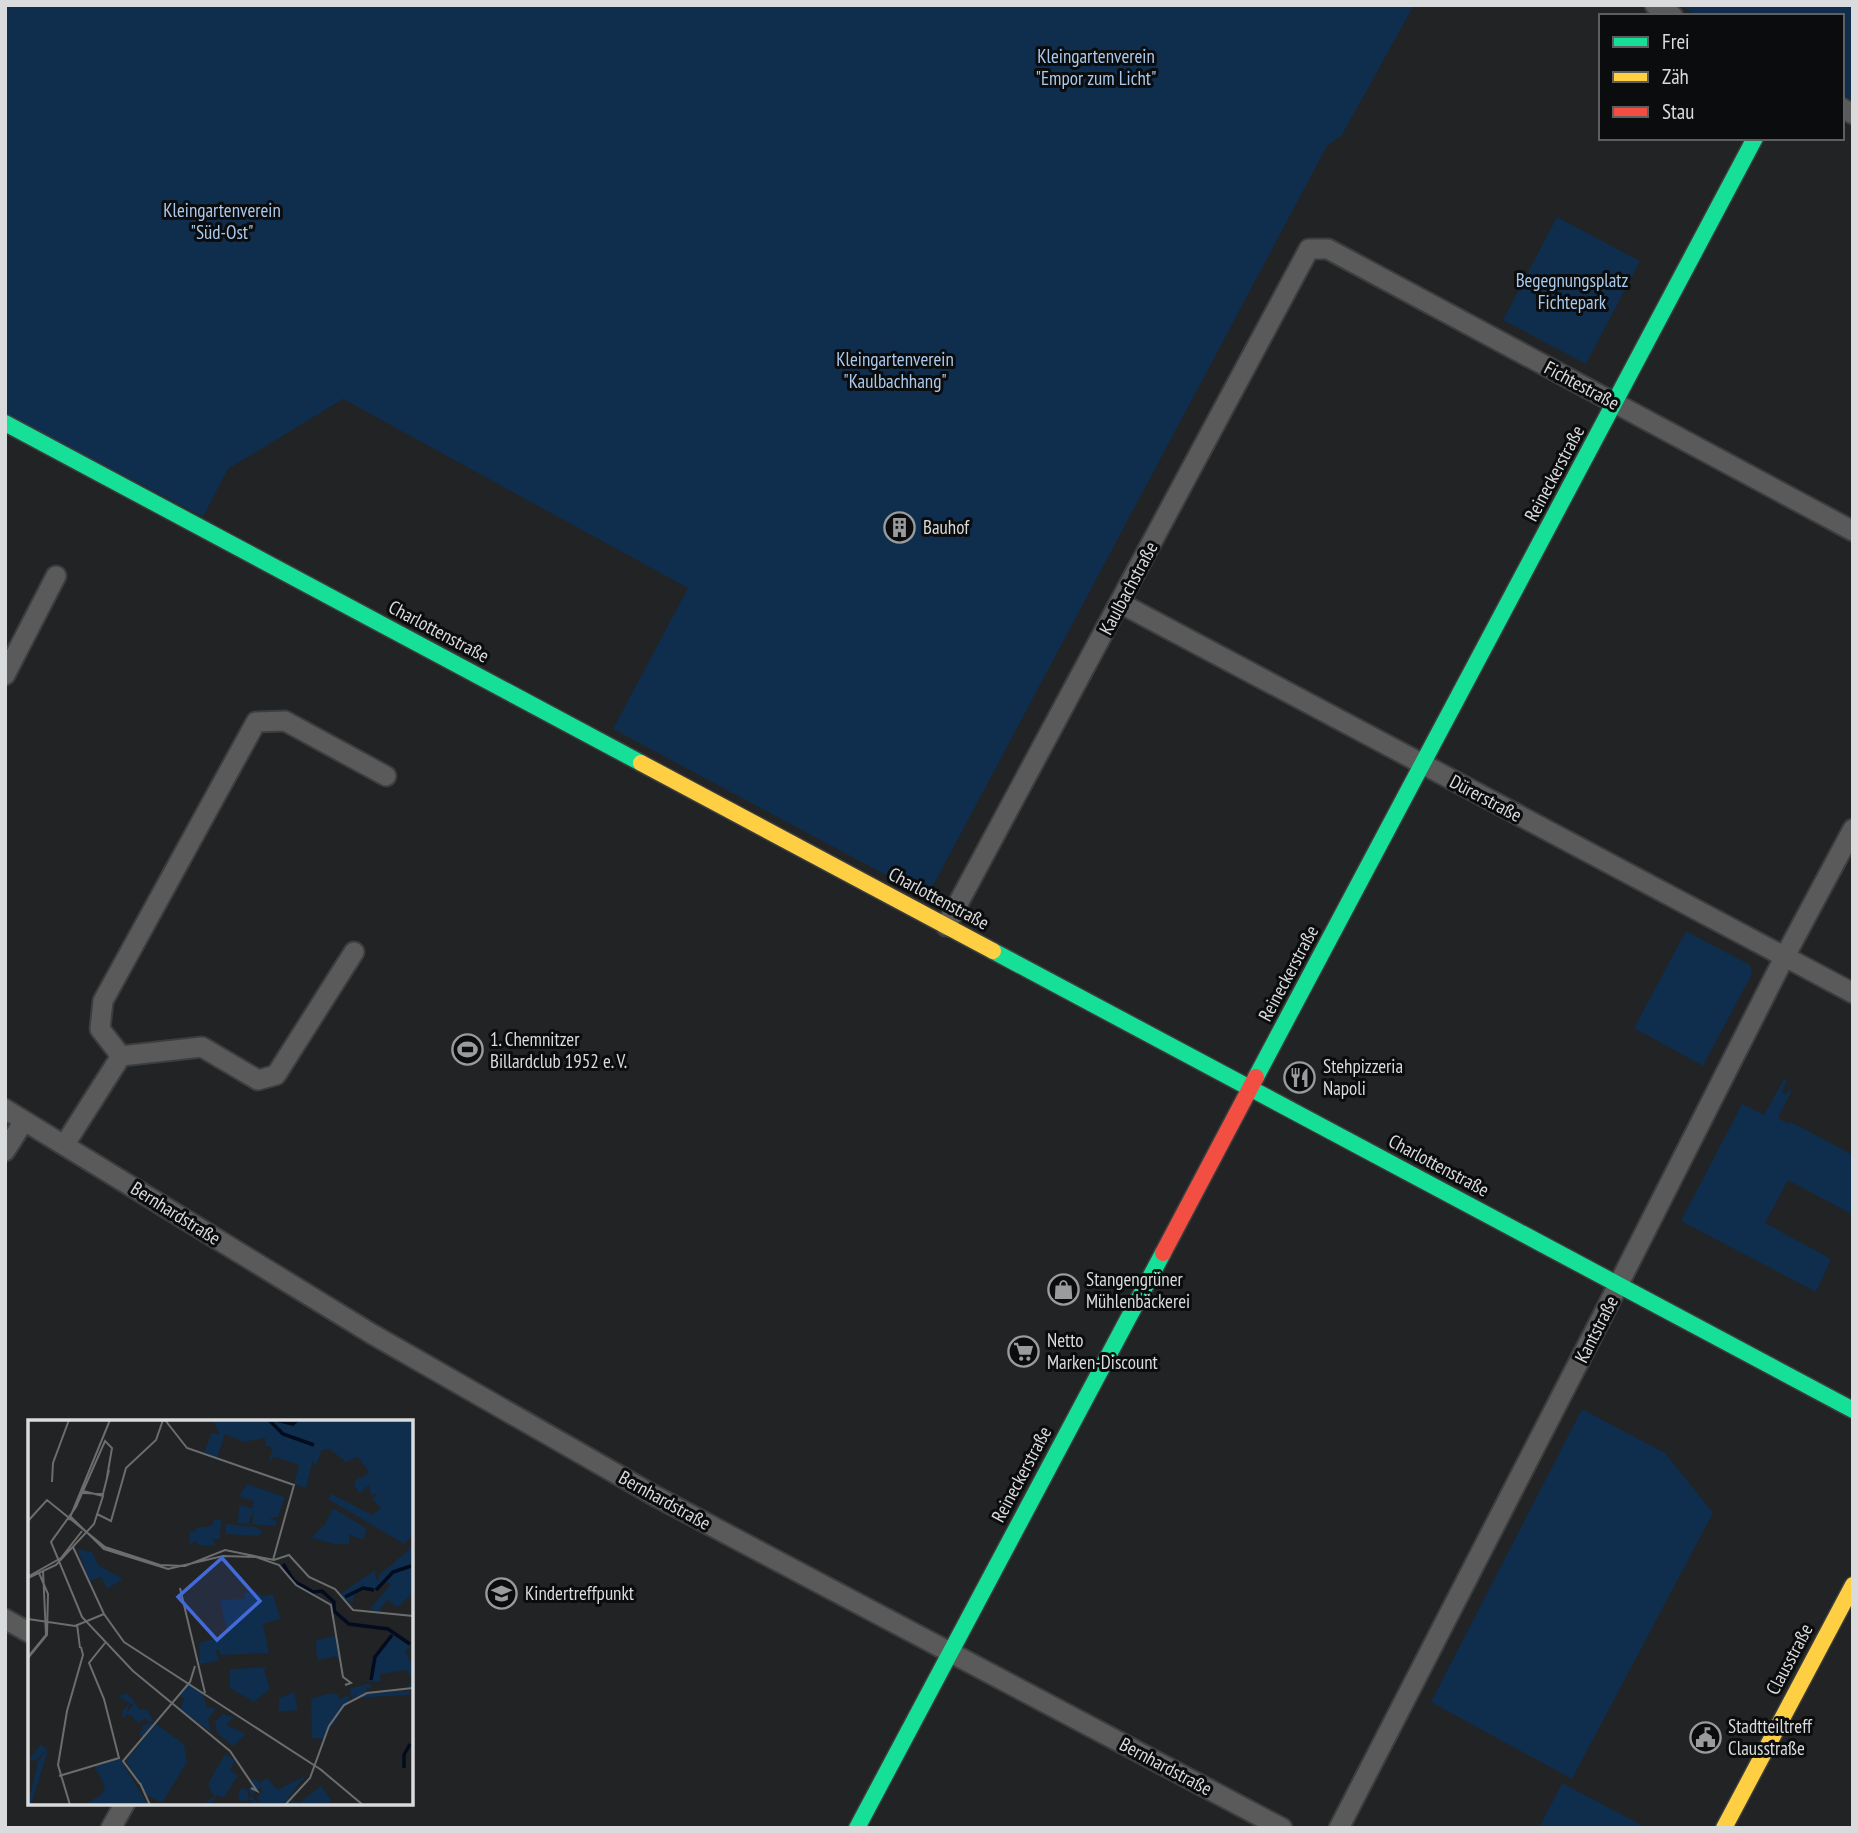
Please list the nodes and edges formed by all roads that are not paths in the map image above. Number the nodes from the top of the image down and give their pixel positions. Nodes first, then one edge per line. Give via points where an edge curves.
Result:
1 (1754, 140) edge
2 (1309, 249) joint
3 (1614, 403) junction
4 (5, 423) edge
5 (1853, 531) edge
6 (56, 576) dead end
7 (1120, 603) junction
8 (5, 675) edge
9 (1422, 764) junction
10 (386, 776) dead end
11 (1853, 829) edge
12 (946, 926) junction
13 (354, 952) dead end
14 (1785, 956) junction
15 (1853, 993) edge
16 (121, 1056) junction
17 (1250, 1088) junction
18 (5, 1109) edge
19 (24, 1121) junction
20 (65, 1144) junction
21 (5, 1151) edge
22 (1619, 1285) junction
23 (1853, 1410) edge
24 (1853, 1585) edge
25 (5, 1619) edge
26 (28, 1632) edge
27 (950, 1652) junction
28 (124, 1805) edge
29 (111, 1828) edge
30 (857, 1828) edge
31 (1282, 1828) edge
32 (1339, 1828) edge
33 (1724, 1828) edge

1 - 3 street, Reineckerstraße
2 - 3 street, Fichtestraße via 1328,249
2 - 7 street, Kaulbachstraße
3 - 5 street, Fichtestraße
3 - 9 street, Reineckerstraße
4 - 12 street, Charlottenstraße
6 - 8 street
7 - 9 street, Dürerstraße
7 - 12 street, Kaulbachstraße
9 - 14 street, Dürerstraße
9 - 17 street, Reineckerstraße
10 - 16 street via 285,721 256,722 103,1001 100,1029
11 - 14 street, Kantstraße
12 - 17 street, Charlottenstraße
13 - 16 street via 275,1075 258,1080 202,1047
14 - 15 street, Dürerstraße
14 - 22 street, Kantstraße
16 - 20 street
17 - 22 street, Charlottenstraße
17 - 27 street, Reineckerstraße
18 - 19 street, Bernhardstraße
19 - 20 street, Bernhardstraße
19 - 21 street
20 - 27 street, Bernhardstraße via 483,1398 655,1496
22 - 23 street, Charlottenstraße
22 - 32 street, Kantstraße
24 - 33 street, Clausstraße
25 - 26 street
27 - 30 street, Reineckerstraße
27 - 31 street, Bernhardstraße
28 - 29 street

